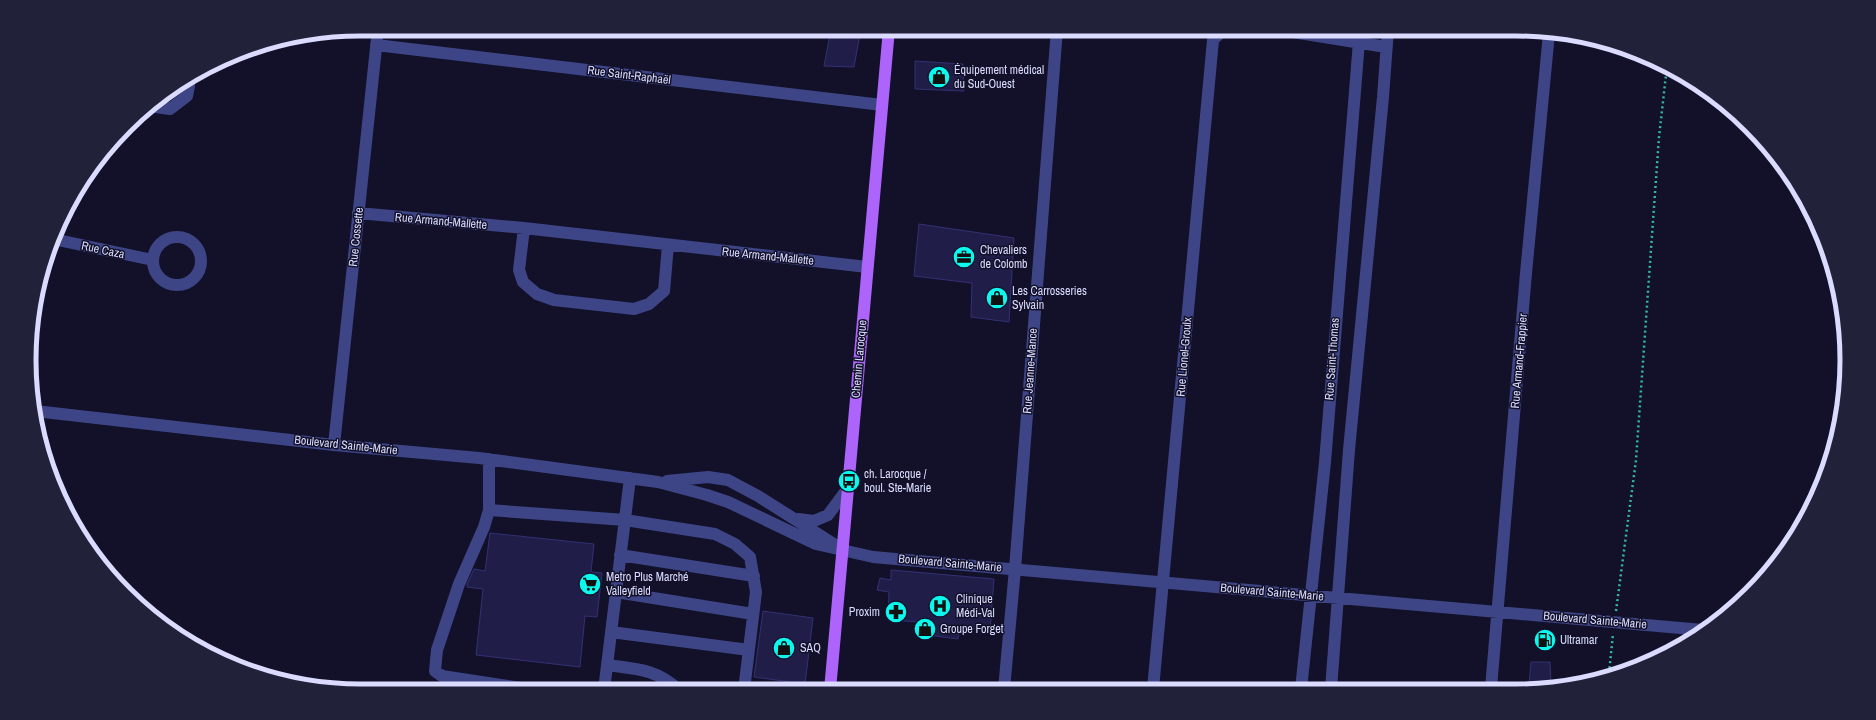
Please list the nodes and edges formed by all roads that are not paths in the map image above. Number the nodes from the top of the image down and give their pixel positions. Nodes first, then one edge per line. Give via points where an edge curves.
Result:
1 (377, 36) edge
2 (888, 36) edge
3 (1056, 36) edge
4 (1217, 36) edge
5 (1323, 36) edge
6 (1359, 36) edge
7 (1387, 36) edge
8 (1549, 38) edge
9 (1358, 41) junction
10 (376, 45) junction
11 (1386, 46) junction
12 (189, 85) edge
13 (882, 105) junction
14 (157, 107) edge
15 (358, 213) junction
16 (524, 228) junction
17 (59, 240) edge
18 (668, 245) junction
19 (153, 260) junction
20 (868, 267) junction
21 (40, 412) edge
22 (334, 444) junction
23 (488, 459) junction
24 (630, 478) junction
25 (658, 482) junction
26 (848, 488) junction
27 (488, 510) junction
28 (794, 518) junction
29 (624, 520) junction
30 (842, 550) junction
31 (620, 555) junction
32 (1015, 569) junction
33 (754, 576) junction
34 (1163, 582) junction
35 (616, 592) junction
36 (1310, 595) junction
37 (1339, 598) junction
38 (1498, 612) junction
39 (753, 614) junction
40 (1696, 629) edge
41 (611, 632) junction
42 (749, 650) junction
43 (607, 665) junction
44 (495, 684) edge
45 (605, 684) edge
46 (672, 684) edge
47 (745, 684) edge
48 (831, 684) edge
49 (1005, 684) edge
50 (1153, 684) edge
51 (1301, 684) edge
52 (1331, 684) edge
53 (1491, 684) edge

1 - 10 street, Rue Cossette
2 - 13 main road, Chemin Larocque
3 - 32 street, Rue Jeanne-Mance
4 - 34 street, Rue Lionel-Groulx via 1213,40
5 - 9 street
6 - 9 street, Rue Saint-Thomas
7 - 11 street, Rue Saint-Thomas
8 - 38 street, Rue Armand-Frappier
9 - 11 street
9 - 36 street, Rue Saint-Thomas via 1324,462
10 - 13 street, Rue Saint-Raphaël
10 - 15 street, Rue Cossette
11 - 37 street, Rue Saint-Thomas via 1349,450
12 - 14 street via 187,96 170,109
13 - 20 main road, Chemin Larocque
15 - 16 street, Rue Armand-Mallette
15 - 22 street, Rue Cossette
16 - 18 street, Rue Armand-Mallette
16 - 18 street via 520,270 523,282 537,294 554,300 634,309 649,304 664,291
17 - 19 street, Rue Caza
18 - 20 street, Rue Armand-Mallette
19 - 19 street via 158,276 172,285 188,283 195,278 201,263 197,248 178,237 163,241 154,253
20 - 26 main road, Chemin Larocque
21 - 22 street, Boulevard Sainte-Marie
22 - 23 street, Boulevard Sainte-Marie
23 - 24 street, Boulevard Sainte-Marie
23 - 27 street
24 - 25 street, Boulevard Sainte-Marie
24 - 29 street
25 - 28 street, Boulevard Sainte-Marie via 708,477 728,480
25 - 30 street, Boulevard Sainte-Marie via 728,502 816,544
26 - 28 street via 828,515 814,521
26 - 30 main road, Chemin Larocque
27 - 29 street
27 - 44 street via 484,527 459,584 437,650 435,671 442,676
28 - 30 street, Boulevard Sainte-Marie
29 - 31 street
29 - 33 street via 715,534 735,544 750,557
30 - 32 street, Boulevard Sainte-Marie via 873,557
30 - 48 main road, Chemin Larocque
31 - 33 street
31 - 35 street
32 - 34 street, Boulevard Sainte-Marie
32 - 49 street, Rue Jeanne-Mance
33 - 39 street via 756,592
34 - 36 street, Boulevard Sainte-Marie
34 - 50 street, Rue Lionel-Groulx
35 - 39 street
35 - 41 street
36 - 37 street, Boulevard Sainte-Marie
36 - 51 street, Rue Saint-Thomas
37 - 38 street, Boulevard Sainte-Marie
37 - 52 street, Rue Saint-Thomas
38 - 40 street, Boulevard Sainte-Marie
38 - 53 street, Rue Armand-Frappier
39 - 42 street
41 - 42 street
41 - 43 street
42 - 47 street
43 - 45 street
43 - 46 street via 650,671

